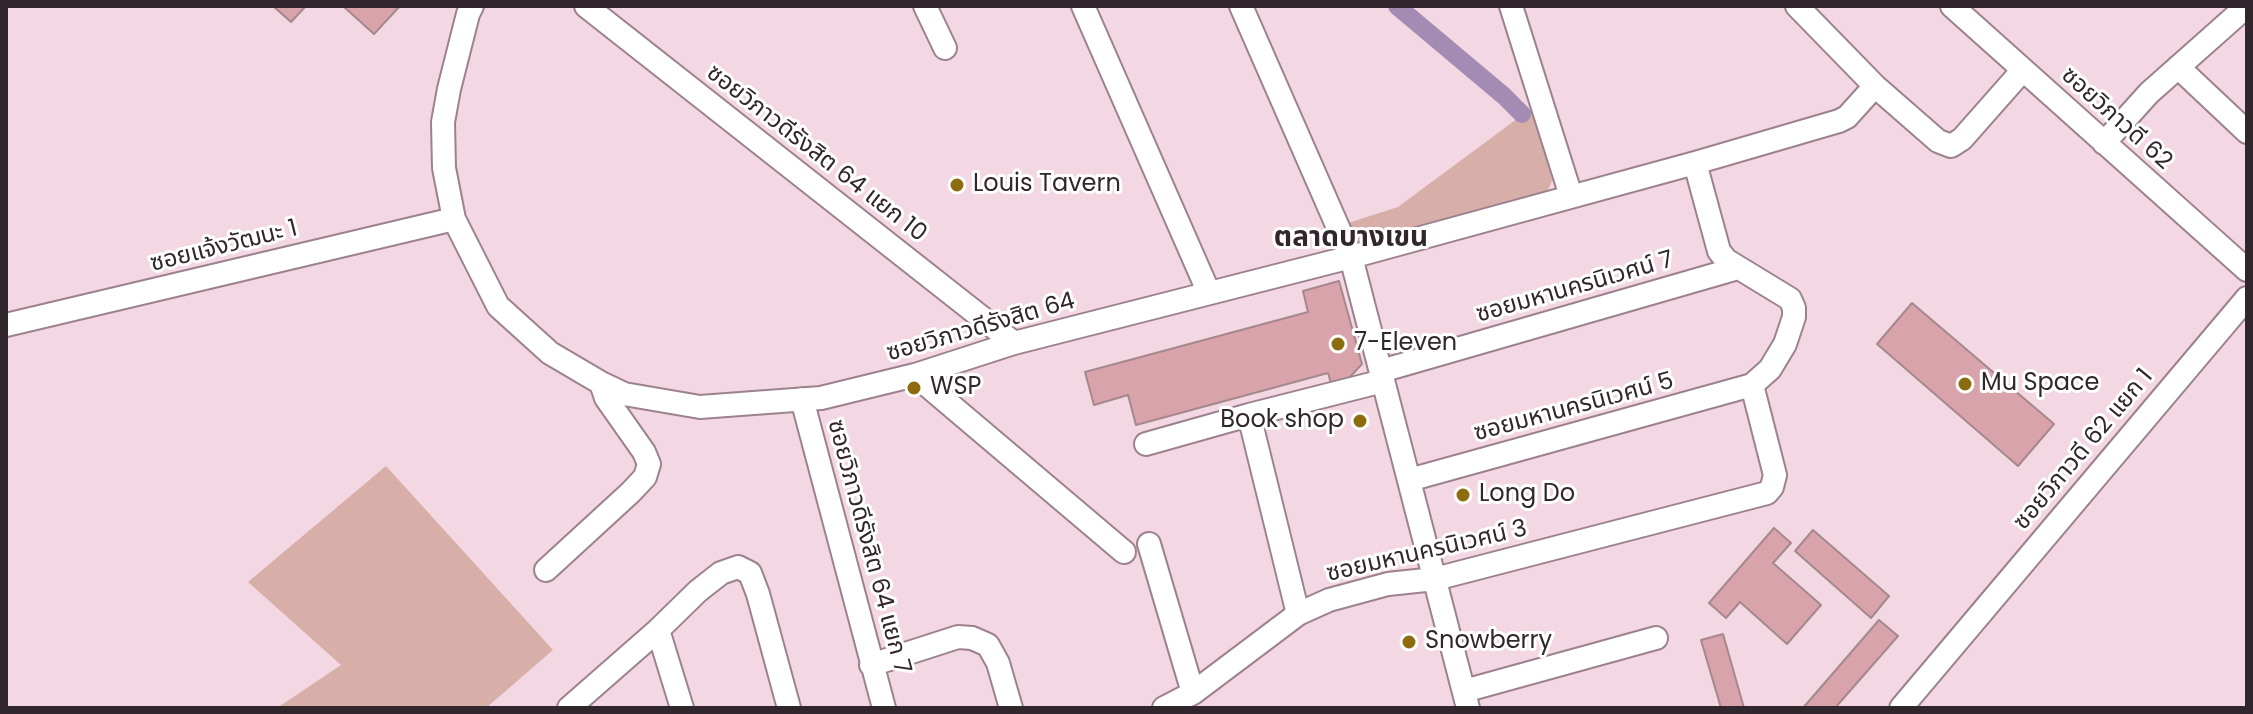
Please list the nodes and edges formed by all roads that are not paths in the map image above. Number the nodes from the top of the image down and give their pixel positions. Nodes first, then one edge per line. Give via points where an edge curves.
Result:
1 (586, 6) edge
2 (925, 6) edge
3 (1083, 6) edge
4 (1241, 6) edge
5 (1511, 6) edge
6 (1797, 6) edge
7 (1952, 6) edge
8 (2247, 6) edge
9 (467, 9) edge
10 (945, 48) dead end
11 (2178, 67) junction
12 (2022, 71) junction
13 (1875, 86) junction
14 (2247, 132) edge
15 (2104, 143) junction
16 (1695, 163) junction
17 (1571, 196) junction
18 (454, 219) junction
19 (1351, 257) junction
20 (1738, 268) junction
21 (2247, 270) edge
22 (1209, 293) junction
23 (2247, 298) edge
24 (6, 325) edge
25 (1014, 343) junction
26 (915, 375) junction
27 (1382, 376) junction
28 (601, 383) junction
29 (1752, 385) junction
30 (802, 399) junction
31 (1249, 415) junction
32 (1146, 444) dead end
33 (1409, 480) junction
34 (1149, 544) dead end
35 (1124, 552) dead end
36 (546, 570) dead end
37 (1435, 579) junction
38 (1298, 614) junction
39 (658, 630) junction
40 (1656, 638) dead end
41 (871, 665) junction
42 (1193, 693) junction
43 (1466, 699) edge
44 (594, 700) edge
45 (569, 708) edge
46 (682, 708) edge
47 (789, 708) edge
48 (884, 708) edge
49 (1011, 708) edge
50 (1164, 708) edge
51 (1901, 708) edge

1 - 25 street, ซอยวิภาวดีรังสิต 64 แยก 10
2 - 10 street
3 - 22 street
4 - 19 street
5 - 17 street
6 - 13 street
7 - 12 street, ซอยวิภาวดี 62
8 - 11 street
9 - 18 street, ซอยวิภาวดีรังสิต 64 via 443,122 444,168
11 - 14 street
11 - 15 street
12 - 13 street via 1951,146 1938,141
12 - 15 street, ซอยวิภาวดี 62
13 - 16 street, ซอยวิภาวดีรังสิต 64 via 1839,121
15 - 21 street, ซอยวิภาวดี 62
16 - 17 street, ซอยวิภาวดีรังสิต 64
16 - 20 street via 1719,251
17 - 19 street, ซอยวิภาวดีรังสิต 64
18 - 24 street, ซอยแจ้งวัฒนะ 1
18 - 28 street, ซอยวิภาวดีรังสิต 64 via 498,306 550,353
19 - 22 street, ซอยวิภาวดีรังสิต 64
19 - 27 street
20 - 27 street, ซอยมหานครนิเวศน์ 7
20 - 29 street via 1790,299 1794,308 1785,344
22 - 25 street, ซอยวิภาวดีรังสิต 64
23 - 51 street, ซอยวิภาวดี 62 แยก 1
25 - 26 street, ซอยวิภาวดีรังสิต 64
26 - 30 street, ซอยวิภาวดีรังสิต 64
26 - 35 street
27 - 31 street, ซอยมหานครนิเวศน์ 7
27 - 33 street
28 - 30 street, ซอยวิภาวดีรังสิต 64 via 624,394 700,407
28 - 36 street via 649,464 631,492
29 - 33 street, ซอยมหานครนิเวศน์ 5
29 - 37 street, ซอยมหานครนิเวศน์ 3 via 1775,475 1767,493
30 - 41 street, ซอยวิภาวดีรังสิต 64 แยก 7
31 - 32 street, ซอยมหานครนิเวศน์ 7
31 - 38 street
33 - 37 street
34 - 42 street
37 - 38 street, ซอยมหานครนิเวศน์ 3 via 1388,584
37 - 43 street
38 - 42 street, ซอยมหานครนิเวศน์ 3
39 - 44 street
39 - 46 street
39 - 47 street via 721,573 738,567 750,573
40 - 43 street
41 - 48 street, ซอยวิภาวดีรังสิต 64 แยก 7
41 - 49 street via 958,637 972,638 988,645
42 - 50 street, ซอยมหานครนิเวศน์ 3
44 - 45 street

